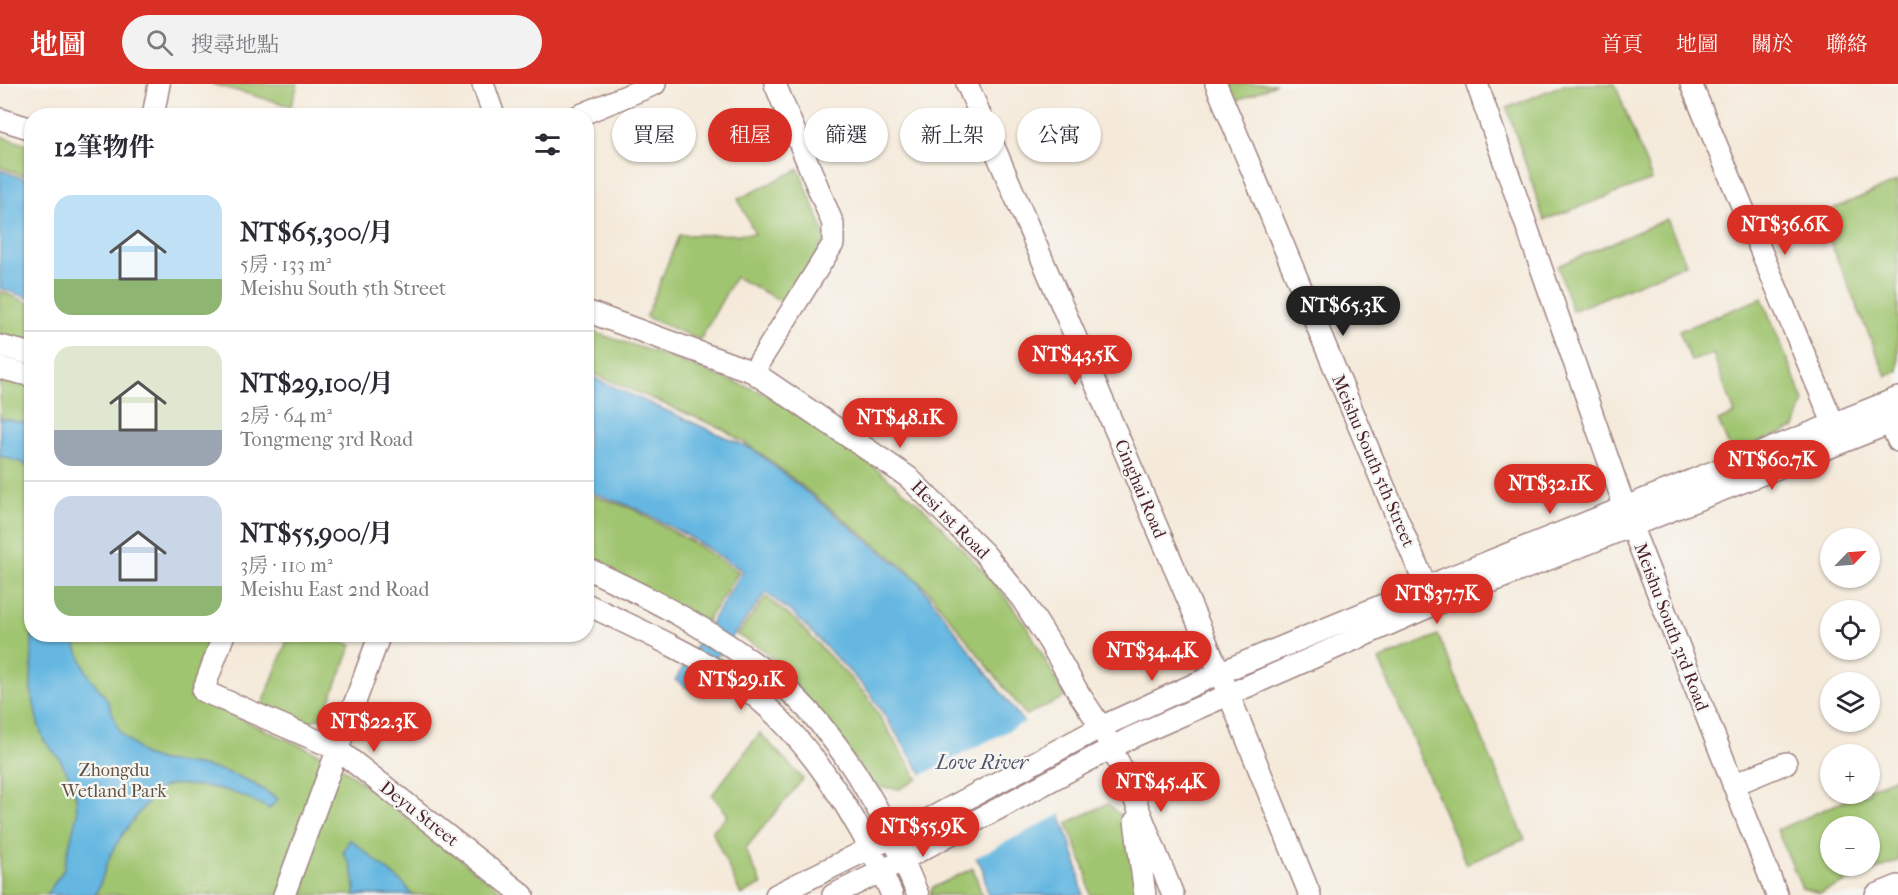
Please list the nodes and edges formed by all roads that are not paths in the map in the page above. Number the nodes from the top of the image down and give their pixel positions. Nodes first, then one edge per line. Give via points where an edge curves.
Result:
1 (159, 84) edge
2 (483, 84) edge
3 (656, 84) edge
4 (775, 84) edge
5 (967, 84) edge
6 (1216, 84) edge
7 (1476, 84) edge
8 (1691, 84) edge
9 (154, 108) edge
10 (491, 108) edge
11 (594, 109) edge
12 (0, 119) edge
13 (24, 126) edge
14 (594, 313) edge
15 (0, 346) edge
16 (24, 352) edge
17 (0, 368) edge
18 (753, 372) junction
19 (24, 374) edge
20 (1890, 401) edge
21 (1896, 428) edge
22 (1838, 434) junction
23 (1628, 516) junction
24 (594, 572) edge
25 (1429, 596) junction
26 (594, 608) edge
27 (221, 642) edge
28 (377, 642) edge
29 (1219, 673) junction
30 (1229, 695) junction
31 (1101, 727) junction
32 (832, 739) junction
33 (1111, 747) junction
34 (337, 749) junction
35 (812, 758) junction
36 (1786, 763) dead end
37 (1733, 784) junction
38 (1130, 788) junction
39 (891, 837) junction
40 (870, 849) junction
41 (902, 860) junction
42 (882, 871) junction
43 (1898, 886) edge
44 (284, 895) edge
45 (523, 895) edge
46 (776, 895) edge
47 (833, 895) edge
48 (892, 895) edge
49 (918, 895) edge
50 (1145, 895) edge
51 (1173, 895) edge
52 (1310, 895) edge
53 (1777, 895) edge
54 (1876, 895) edge

1 - 9 street
2 - 10 street
3 - 11 street
4 - 18 street via 833,224 833,244
5 - 29 street, Cinghai Road
6 - 25 street, Meishu South 5th Street
7 - 23 street, Meishu South 3rd Road
8 - 22 street
12 - 13 street
14 - 18 street, Hesi 1st Road
15 - 16 street
17 - 19 street
18 - 31 street, Hesi 1st Road via 908,477 984,553 1022,599
20 - 21 street
20 - 22 street
21 - 22 street
22 - 23 street
23 - 25 street
23 - 37 street, Meishu South 3rd Road
24 - 32 street via 650,597 717,636 779,681
25 - 29 street
25 - 30 street
26 - 35 street via 734,681 763,703
27 - 34 street, Deyu Street via 203,691
28 - 34 street
29 - 30 street, Cinghai Road
29 - 31 street
30 - 33 street
30 - 52 street, Cinghai Road
31 - 33 street, Hesi 1st Road
31 - 39 street
32 - 35 street
32 - 39 street
33 - 38 street, Hesi 1st Road
33 - 41 street
34 - 44 street
34 - 45 street, Deyu Street
35 - 40 street
36 - 37 street
37 - 53 street, Meishu South 3rd Road
38 - 50 street
38 - 51 street
39 - 40 street
39 - 41 street
40 - 42 street
40 - 46 street
41 - 42 street
41 - 49 street
42 - 47 street
42 - 48 street
43 - 54 street

